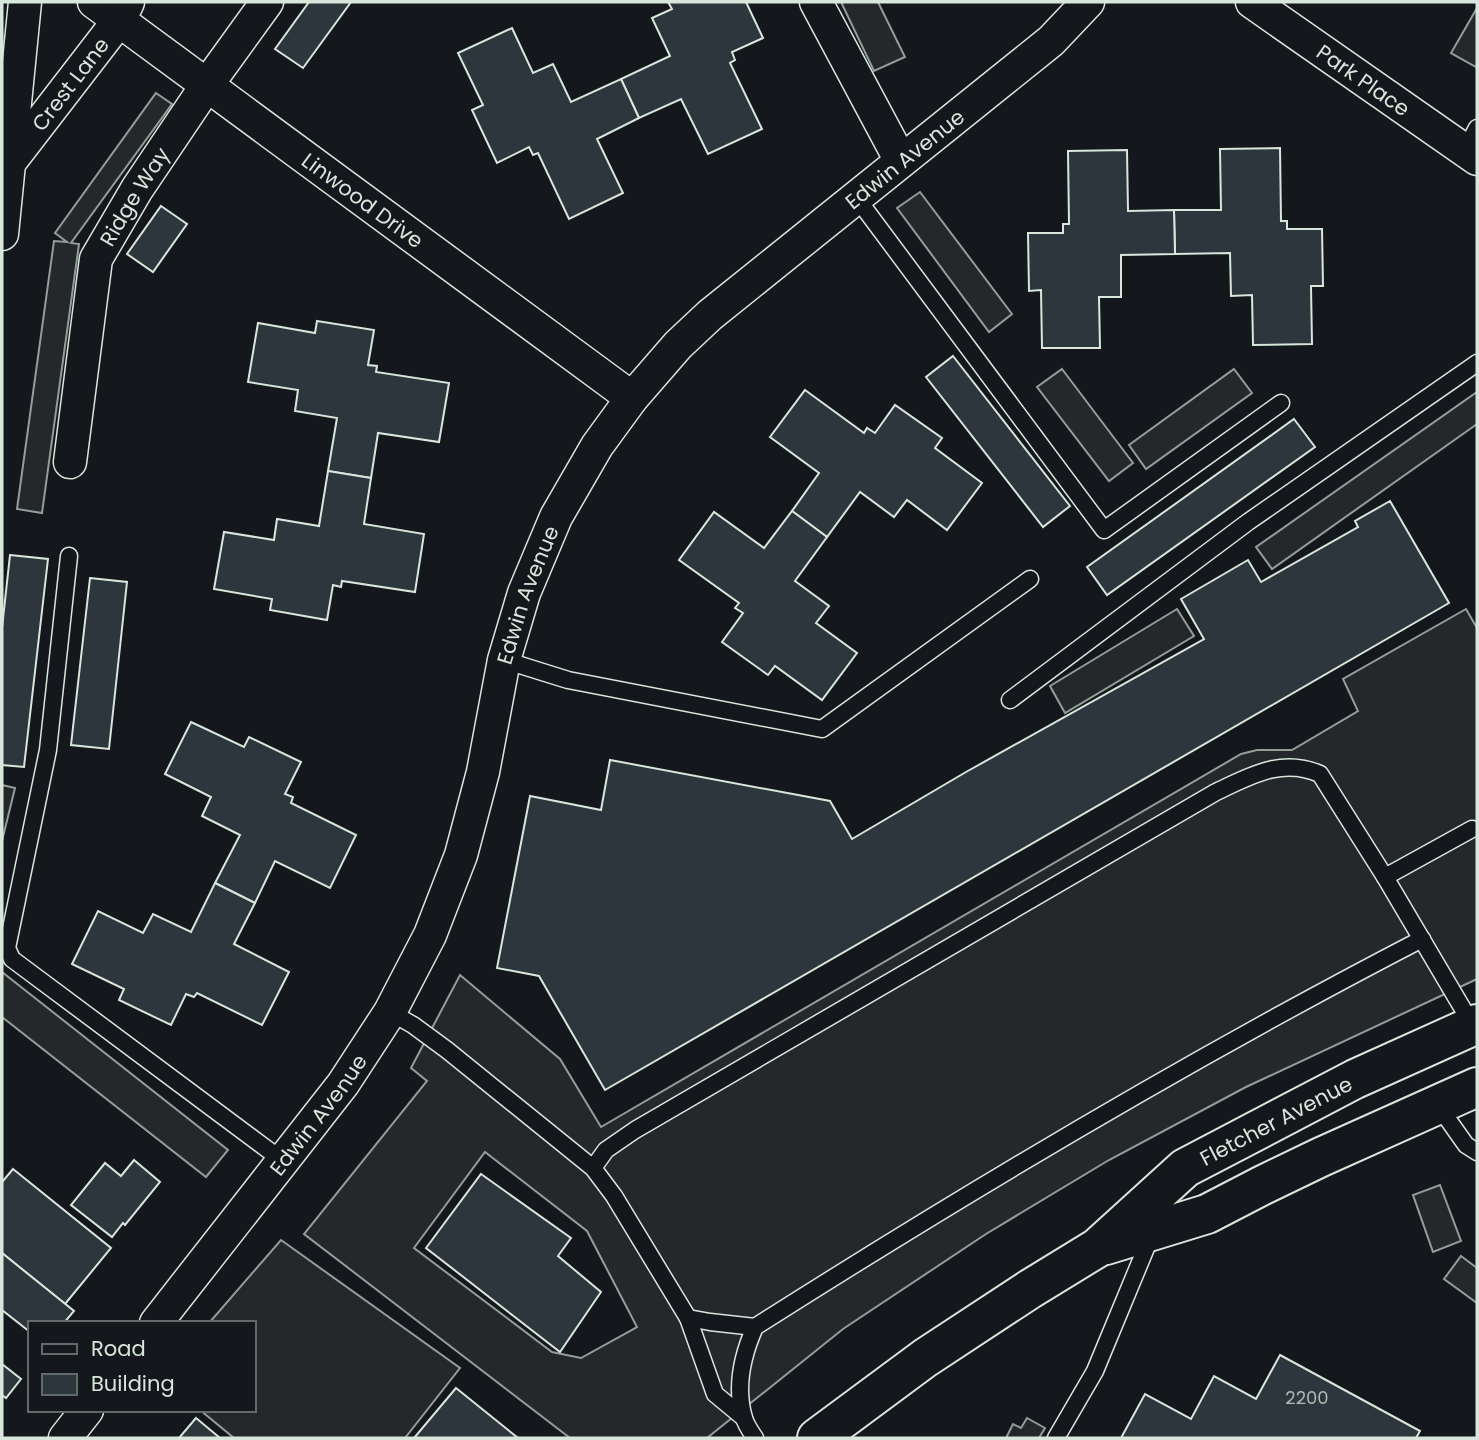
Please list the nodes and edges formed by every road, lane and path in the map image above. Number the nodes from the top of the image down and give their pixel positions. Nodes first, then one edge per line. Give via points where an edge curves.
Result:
1 (25, 2) edge
2 (267, 2) edge
3 (816, 2) edge
4 (1088, 2) edge
5 (1252, 2) edge
6 (114, 8) edge
7 (207, 85) junction
8 (1473, 146) edge
9 (901, 161) junction
10 (9, 163) junction
11 (856, 197) junction
12 (2, 234) edge
13 (1477, 363) edge
14 (632, 398) junction
15 (1281, 403) dead end
16 (70, 462) dead end
17 (69, 556) dead end
18 (1030, 579) dead end
19 (504, 660) junction
20 (1010, 700) dead end
21 (1472, 829) dead end
22 (1385, 877) junction
23 (1422, 939) junction
24 (390, 1012) junction
25 (1475, 1025) edge
26 (1477, 1087) edge
27 (1437, 1104) junction
28 (1477, 1152) edge
29 (283, 1161) junction
30 (593, 1168) junction
31 (1153, 1231) junction
32 (1097, 1248) junction
33 (688, 1318) junction
34 (158, 1321) edge
35 (755, 1326) junction
36 (85, 1412) edge
37 (744, 1418) junction
38 (65, 1438) edge
39 (755, 1438) edge
40 (817, 1438) edge
41 (1056, 1438) edge

1 - 10 street
2 - 7 street, Ridge Way
3 - 9 street
4 - 9 street, Edwin Avenue via 1051,41
5 - 8 street, Park Place
6 - 7 street, Linwood Drive
6 - 10 street, Crest Lane
7 - 14 street, Linwood Drive
7 - 16 street, Ridge Way via 96,259
9 - 11 street, Edwin Avenue
10 - 12 street
11 - 14 street, Edwin Avenue via 710,315
11 - 15 lane via 1104,530
13 - 20 lane via 1248,522
14 - 19 street, Edwin Avenue via 597,446 556,517 524,593
17 - 29 lane via 48,750 7,948 12,959
18 - 19 lane via 822,729 568,680
19 - 24 street, Edwin Avenue via 483,772 461,855 430,935
21 - 22 lane
22 - 23 lane
22 - 30 lane via 1320,774 1310,769 1268,769 1216,792 635,1130 606,1150
23 - 25 lane
23 - 35 lane via 1136,1095
24 - 29 street, Edwin Avenue via 343,1084
24 - 30 lane via 447,1050
25 - 32 highway, Fletcher Avenue via 1355,1079 1185,1168
26 - 27 highway, Fletcher Avenue
27 - 28 lane via 1466,1145
27 - 31 highway, Fletcher Avenue via 1207,1214
29 - 34 street, Edwin Avenue
30 - 33 lane
31 - 32 highway, Fletcher Avenue
31 - 41 lane via 1096,1371
32 - 40 highway, Fletcher Avenue via 945,1345
33 - 35 lane
33 - 37 lane via 715,1394
35 - 37 lane via 740,1374
36 - 38 street
37 - 39 lane

